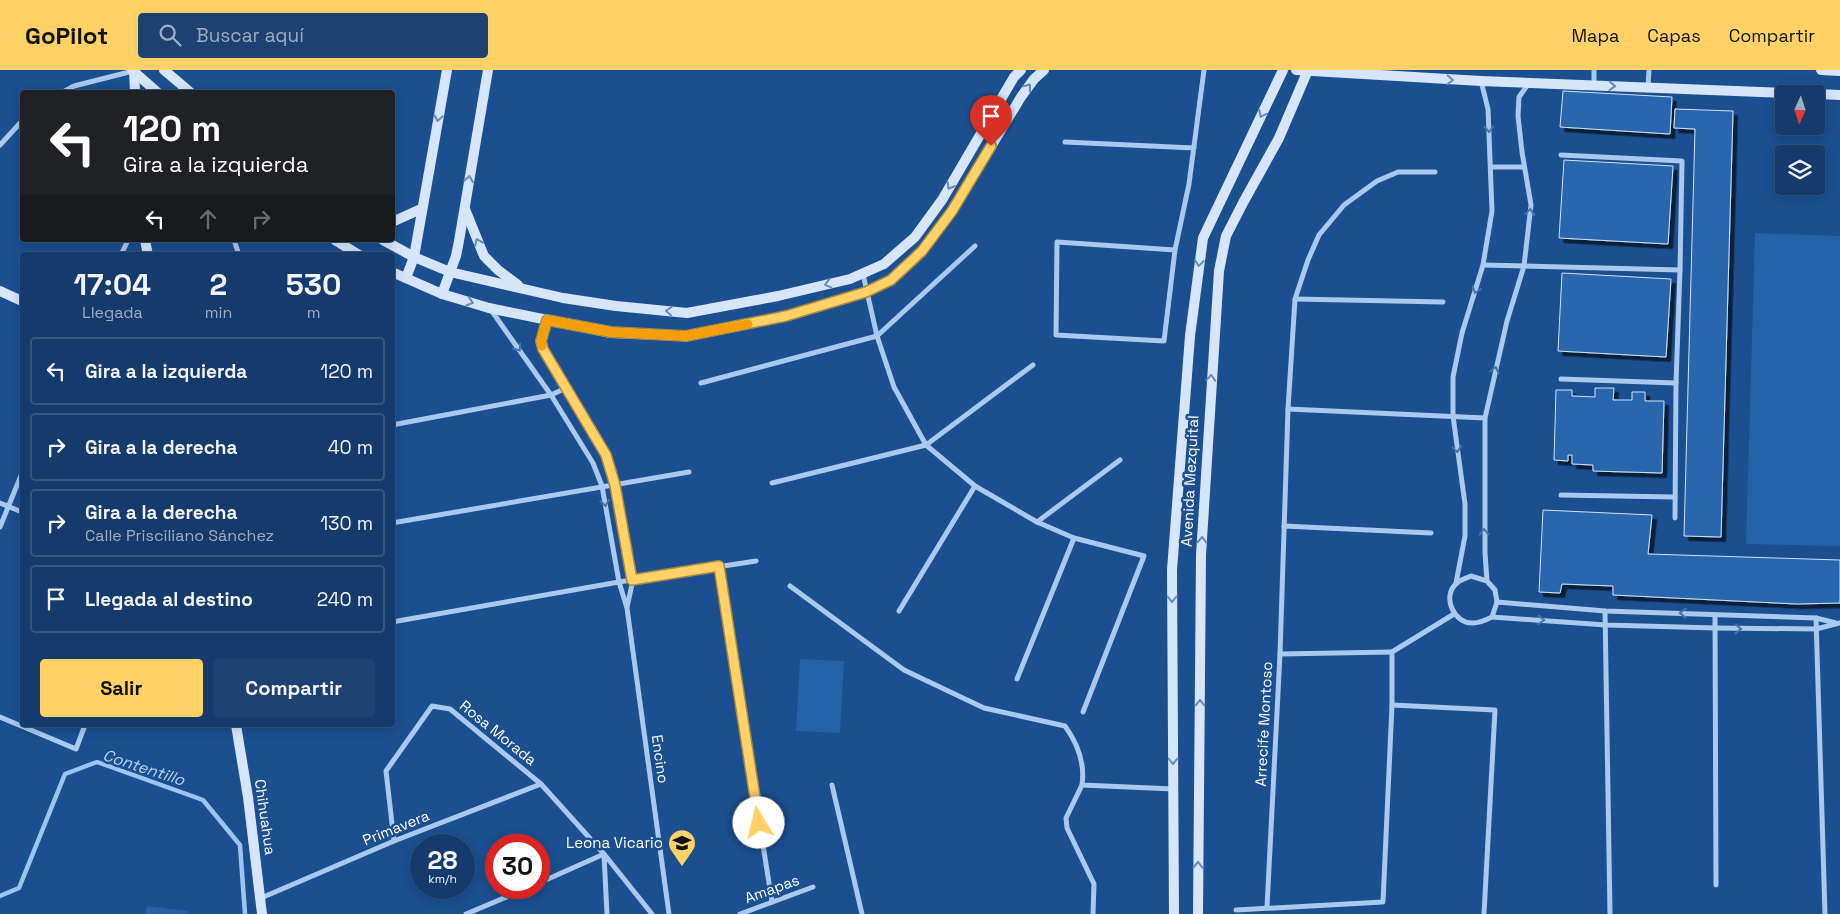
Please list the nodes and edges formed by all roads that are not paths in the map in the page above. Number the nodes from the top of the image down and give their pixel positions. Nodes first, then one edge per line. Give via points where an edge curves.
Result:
1 (133, 70) edge
2 (164, 70) edge
3 (447, 70) edge
4 (488, 70) edge
5 (1020, 70) edge
6 (1044, 70) edge
7 (1204, 70) edge
8 (1283, 70) edge
9 (1304, 70) edge
10 (1594, 70) edge
11 (1649, 70) edge
12 (1822, 70) edge
13 (1840, 71) edge
14 (1481, 81) junction
15 (1528, 83) junction
16 (1594, 85) junction
17 (1648, 87) junction
18 (67, 90) edge
19 (135, 90) edge
20 (155, 90) edge
21 (188, 90) edge
22 (1775, 92) edge
23 (1825, 94) edge
24 (1840, 95) edge
25 (20, 123) edge
26 (1065, 142) dead end
27 (0, 145) edge
28 (1194, 148) junction
29 (1561, 155) dead end
30 (1524, 166) junction
31 (1491, 167) junction
32 (1435, 172) dead end
33 (464, 206) junction
34 (421, 209) junction
35 (395, 221) edge
36 (338, 242) edge
37 (387, 242) edge
38 (975, 246) dead end
39 (1175, 250) junction
40 (355, 252) edge
41 (414, 257) junction
42 (1484, 265) junction
43 (1524, 266) junction
44 (1680, 270) junction
45 (450, 272) junction
46 (395, 273) edge
47 (864, 274) junction
48 (406, 278) junction
49 (523, 289) junction
50 (0, 291) edge
51 (866, 292) junction
52 (442, 294) junction
53 (1295, 299) junction
54 (20, 300) edge
55 (1443, 302) dead end
56 (490, 308) junction
57 (547, 320) junction
58 (877, 336) junction
59 (1033, 365) dead end
60 (1561, 379) dead end
61 (701, 382) dead end
62 (1676, 383) junction
63 (566, 388) junction
64 (551, 395) junction
65 (1288, 409) junction
66 (1452, 416) junction
67 (1485, 418) junction
68 (395, 423) edge
69 (926, 445) junction
70 (1120, 460) dead end
71 (689, 472) dead end
72 (20, 478) edge
73 (772, 483) dead end
74 (615, 485) junction
75 (602, 486) junction
76 (975, 486) junction
77 (1561, 495) dead end
78 (1674, 497) junction
79 (0, 503) edge
80 (8, 506) junction
81 (20, 511) edge
82 (1675, 518) dead end
83 (395, 522) edge
84 (1037, 522) junction
85 (1284, 526) junction
86 (0, 527) edge
87 (1431, 533) dead end
88 (1074, 538) junction
89 (756, 561) dead end
90 (719, 566) junction
91 (632, 580) junction
92 (1487, 581) junction
93 (619, 582) junction
94 (1456, 583) junction
95 (790, 586) dead end
96 (1497, 602) junction
97 (627, 608) junction
98 (899, 611) dead end
99 (1605, 611) junction
100 (1454, 614) junction
101 (1715, 614) junction
102 (1492, 617) junction
103 (1816, 618) junction
104 (395, 621) edge
105 (1838, 624) edge
106 (1606, 625) junction
107 (1716, 628) junction
108 (1816, 629) junction
109 (1392, 652) junction
110 (1280, 654) junction
111 (1017, 679) dead end
112 (1392, 705) junction
113 (1083, 712) dead end
114 (0, 717) edge
115 (20, 725) edge
116 (24, 727) edge
117 (84, 727) edge
118 (236, 727) edge
119 (541, 784) junction
120 (832, 785) dead end
121 (1082, 785) junction
122 (1173, 788) junction
123 (394, 841) junction
124 (604, 854) junction
125 (550, 878) edge
126 (1716, 884) dead end
127 (813, 887) dead end
128 (261, 898) junction
129 (502, 899) edge
130 (772, 902) junction
131 (1267, 908) junction
132 (1236, 910) dead end
133 (262, 914) edge
134 (466, 914) edge
135 (607, 914) edge
136 (652, 914) edge
137 (669, 914) edge
138 (740, 914) edge
139 (862, 914) edge
140 (1093, 914) edge
141 (1174, 914) edge
142 (1198, 914) edge
143 (1484, 914) edge
144 (1610, 914) edge
145 (1825, 914) edge

1 - 18 street
1 - 19 street
1 - 20 street
2 - 21 street
3 -> 34 street
33 -> 4 street
5 -> 47 street via 942,200 915,237 884,264
51 -> 6 street via 891,280 922,251 952,211 1021,97
7 - 28 street
8 -> 122 street, Avenida Mezquital via 1202,238 1190,336 1172,570
9 -> 14 street
142 -> 9 street, Avenida Mezquital via 1201,555 1219,271 1226,236 1279,138
10 - 16 street
11 - 17 street
12 - 13 street
14 - 15 street
14 -> 31 street via 1488,109
15 - 16 street
15 - 30 street via 1520,97 1518,116
16 -> 17 street
17 - 22 street
23 - 24 street
25 - 27 street
26 - 28 street
28 - 39 street
29 - 44 street via 1682,161
30 - 31 street
43 -> 30 street via 1531,205
31 - 42 street via 1492,211
32 - 53 street via 1398,172 1377,181 1344,205 1320,235
33 - 45 street
49 -> 33 street via 484,256
34 - 35 street
34 - 41 street
36 - 40 street
37 - 41 street
38 - 58 street
39 - 39 street via 1164,340 1056,335 1057,242
41 - 45 street
41 - 48 street
42 - 43 street
42 -> 66 street via 1462,333 1453,377
43 - 44 street
67 -> 43 street via 1507,321
44 - 62 street
45 - 49 street
45 - 52 street
46 - 48 street
47 -> 49 street via 778,296 687,313 616,306
47 - 51 street
48 - 52 street
50 - 54 street
51 - 57 street via 786,316 686,336 611,332
51 - 58 street
52 -> 56 street
53 - 55 street
53 - 65 street
56 - 57 street
56 -> 64 street
57 - 63 street via 541,341 543,349
58 - 61 street
58 - 69 street via 894,387
59 - 69 street
60 - 62 street
62 - 78 street
63 - 64 street
63 - 74 street via 606,455
64 - 68 street
64 - 75 street via 593,463
65 - 66 street
65 - 85 street
66 - 67 street
66 -> 94 street via 1466,504 1465,536
92 -> 67 street
69 - 73 street
69 - 76 street
70 - 84 street
71 - 74 street
72 - 80 street
74 - 75 street
74 - 91 street
75 - 83 street
75 -> 93 street
76 - 84 street
76 - 98 street
77 - 78 street
78 - 82 street
79 - 80 street
80 - 81 street
80 - 86 street
84 - 88 street
85 - 87 street
85 - 110 street
88 - 111 street
88 - 113 street via 1144,556
89 - 90 street
90 - 91 street
90 - 130 street
91 - 93 street
91 - 97 street
92 - 94 street via 1471,576
92 - 96 street via 1495,590
93 - 97 street
93 - 104 street
94 - 100 street via 1450,603
95 - 121 street via 904,670 984,708 1066,726 1075,740 1084,771
96 - 99 street
96 - 102 street
97 - 137 street, Encino
101 -> 99 street
99 - 106 street
100 - 102 street via 1471,624
100 - 109 street
101 - 103 street
101 - 107 street
102 -> 106 street
103 - 105 street
103 - 108 street
105 - 108 street
106 - 107 street
106 - 144 street
107 -> 108 street
107 - 126 street
108 - 145 street
109 - 110 street, Arrecife Montoso
109 - 112 street
110 - 131 street, Arrecife Montoso
112 - 131 street via 1383,902
112 - 143 street via 1495,710
114 - 115 street
116 - 117 street via 76,749
118 - 128 street, Chihuahua
119 - 123 street, Primavera
119 - 123 street, Rosa Morada via 450,709 432,706 386,771
119 - 124 street, Rosa Morada
120 - 139 street
121 - 122 street
121 - 140 street via 1066,818 1094,884
122 - 141 street, Avenida Mezquital
123 - 128 street, Primavera
124 - 125 street
124 - 135 street
124 - 136 street, Rosa Morada
127 - 130 street, Amapas
128 - 133 street, Chihuahua
129 - 134 street
130 - 138 street, Amapas
131 - 132 street

